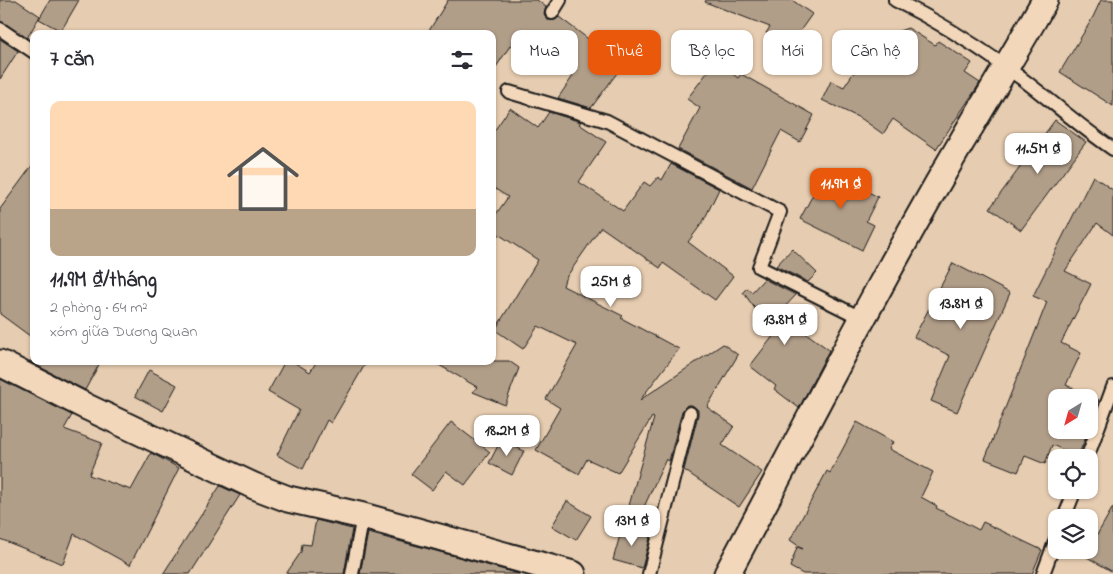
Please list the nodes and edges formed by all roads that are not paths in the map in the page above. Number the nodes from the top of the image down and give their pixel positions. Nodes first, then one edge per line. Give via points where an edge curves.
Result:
1 (560, 0) edge
2 (895, 0) edge
3 (1045, 0) edge
4 (552, 13) dead end
5 (0, 28) edge
6 (30, 49) edge
7 (1007, 68) junction
8 (509, 92) dead end
9 (1113, 149) edge
10 (864, 319) junction
11 (0, 363) edge
12 (1113, 387) edge
13 (690, 413) dead end
14 (1090, 449) edge
15 (363, 516) junction
16 (1049, 559) edge
17 (352, 574) edge
18 (573, 574) edge
19 (649, 574) edge
20 (727, 574) edge
21 (1043, 574) edge

1 - 4 lane
2 - 7 lane via 929,16
3 - 7 street
5 - 6 lane
7 - 9 lane
7 - 10 street via 961,143
8 - 10 lane via 607,121 780,212 759,268
10 - 20 street
11 - 15 street via 247,483 288,498
12 - 14 lane
13 - 19 lane
15 - 17 lane
15 - 18 street
16 - 21 lane

